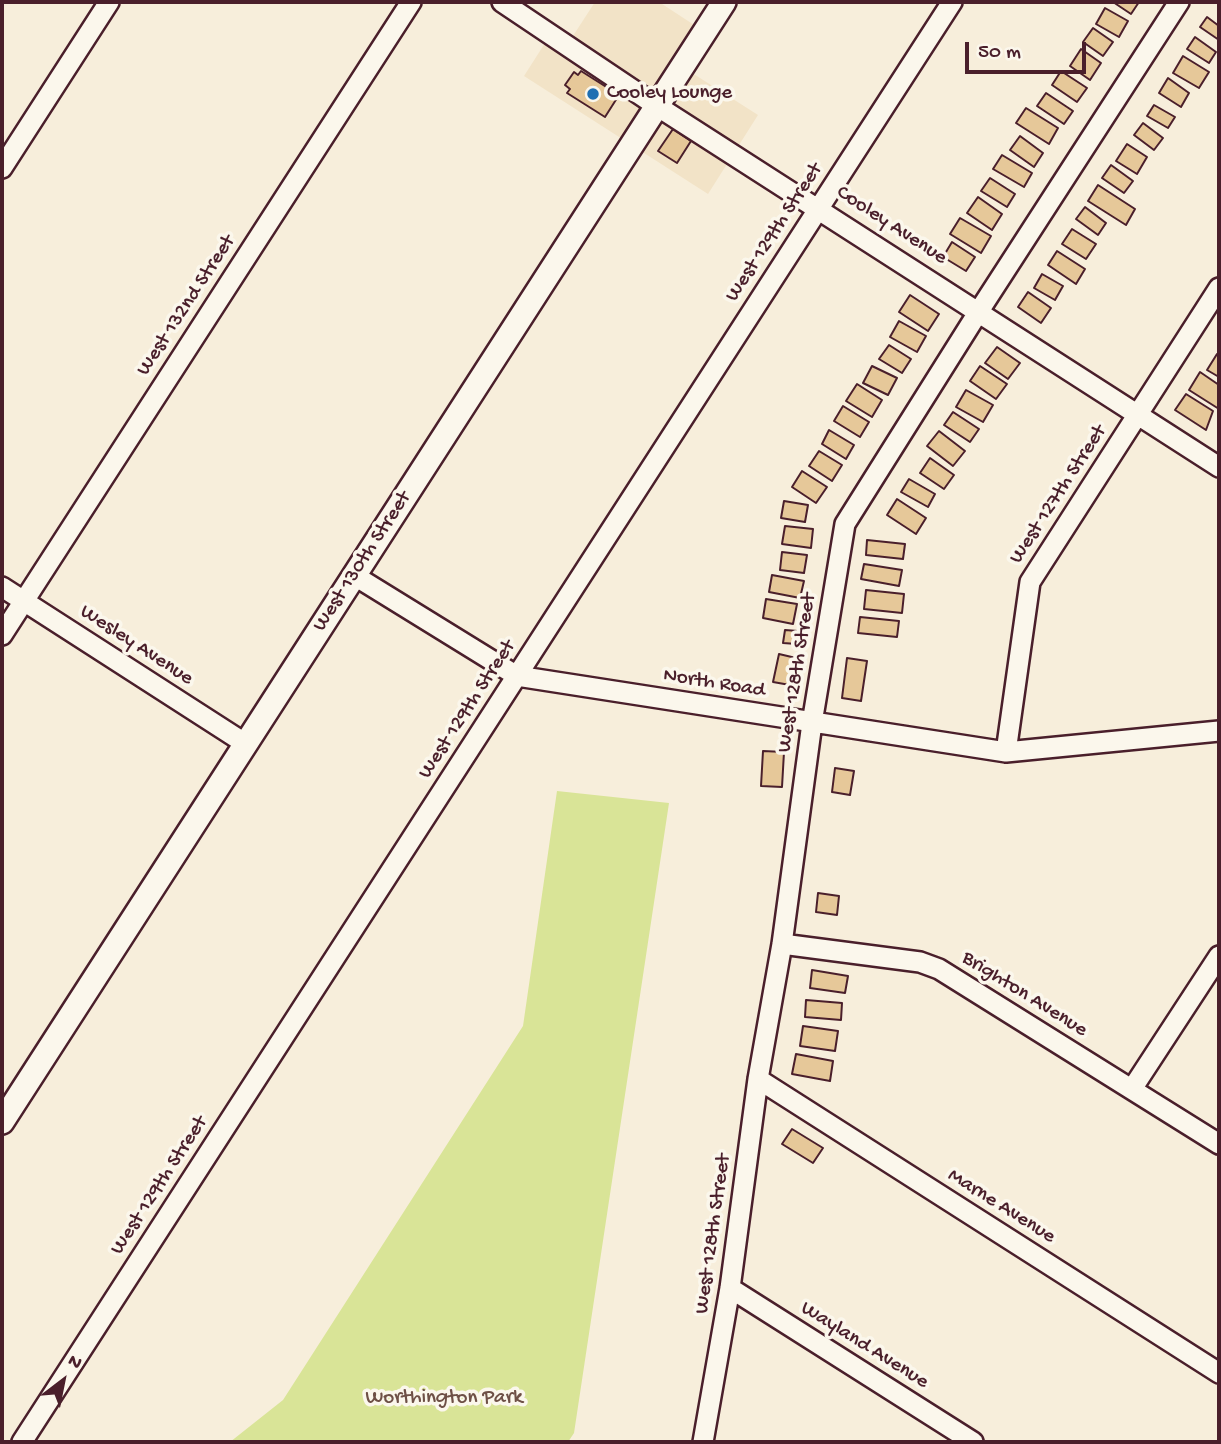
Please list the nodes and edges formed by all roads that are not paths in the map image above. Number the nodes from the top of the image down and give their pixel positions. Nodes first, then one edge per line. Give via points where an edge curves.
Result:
1 (109, 2) edge
2 (411, 2) edge
3 (502, 2) edge
4 (724, 2) edge
5 (952, 2) edge
6 (1179, 2) edge
7 (657, 106) junction
8 (2, 168) edge
9 (819, 207) junction
10 (1219, 288) edge
11 (979, 310) junction
12 (1138, 415) junction
13 (1219, 467) edge
14 (355, 576) junction
15 (2, 587) edge
16 (24, 601) junction
17 (2, 635) edge
18 (517, 676) junction
19 (812, 723) junction
20 (1219, 731) edge
21 (246, 744) junction
22 (1006, 752) junction
23 (782, 944) junction
24 (1219, 957) edge
25 (758, 1079) junction
26 (1132, 1088) junction
27 (2, 1122) edge
28 (1219, 1144) edge
29 (730, 1288) junction
30 (1219, 1373) edge
31 (22, 1442) edge
32 (703, 1442) edge
33 (973, 1442) edge

1 - 8 street
2 - 16 street, West 132nd Street
3 - 7 street, Cooley Avenue
4 - 7 main road, West 130th Street
5 - 9 street, West 129th Street
6 - 11 street, West 128th Street
7 - 9 street, Cooley Avenue
7 - 14 main road, West 130th Street
9 - 11 street, Cooley Avenue
9 - 18 street, West 129th Street
10 - 12 street, West 127th Street
11 - 12 street, Cooley Avenue
11 - 19 street, West 128th Street via 845,524
12 - 13 street, Cooley Avenue
12 - 22 street, West 127th Street via 1030,582
14 - 18 street, North Road
14 - 21 main road, West 130th Street
15 - 16 street, Wesley Avenue
16 - 17 street, West 132nd Street
16 - 21 street, Wesley Avenue
18 - 19 street, North Road
18 - 31 street, West 129th Street
19 - 22 street, North Road
19 - 23 street, West 128th Street
20 - 22 street, North Road
21 - 27 main road, West 130th Street
23 - 25 street, West 128th Street
23 - 26 street, Brighton Avenue via 920,962 939,969
24 - 26 street
25 - 29 street, West 128th Street
25 - 30 street, Marne Avenue
26 - 28 street, Brighton Avenue
29 - 32 street, West 128th Street
29 - 33 street, Wayland Avenue

